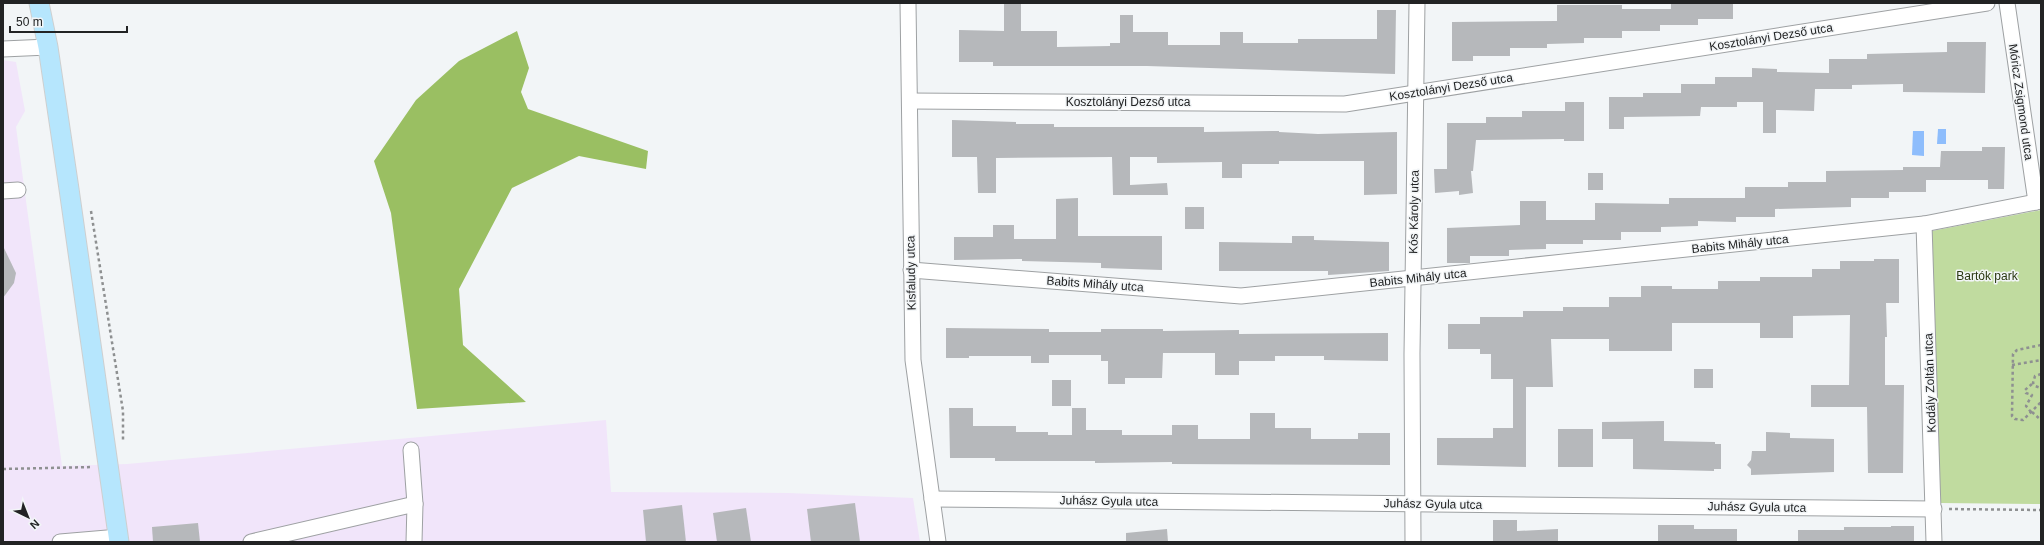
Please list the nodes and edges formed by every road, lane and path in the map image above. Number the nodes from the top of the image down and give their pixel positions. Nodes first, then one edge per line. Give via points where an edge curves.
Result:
1 (39, 3) edge
2 (908, 3) edge
3 (1417, 3) edge
4 (1987, 3) edge
5 (2007, 3) edge
6 (48, 47) junction
7 (3, 49) edge
8 (1415, 93) junction
9 (910, 101) junction
10 (2039, 201) edge
11 (1924, 224) junction
12 (911, 270) junction
13 (1413, 279) junction
14 (2041, 345) edge
15 (2041, 360) edge
16 (2012, 365) junction
17 (2041, 374) edge
18 (2033, 383) junction
19 (2041, 388) edge
20 (2041, 402) edge
21 (2032, 412) junction
22 (2041, 420) edge
23 (410, 450) dead end
24 (109, 467) junction
25 (3, 469) edge
26 (932, 499) junction
27 (415, 504) junction
28 (1413, 504) junction
29 (1934, 509) junction
30 (2041, 510) edge
31 (119, 539) edge
32 (60, 542) edge
33 (251, 542) edge
34 (414, 542) edge
35 (938, 542) edge
36 (1413, 542) edge
37 (1934, 542) edge

1 - 6 main road
2 - 9 street, Kisfaludy utca
3 - 8 street, Kós Károly utca
4 - 8 street, Kosztolányi Dezső utca
5 - 10 street, Móricz Zsigmond utca
6 - 7 street
6 - 24 main road
8 - 9 street, Kosztolányi Dezső utca via 1345,104
8 - 13 street, Kós Károly utca
9 - 12 street, Kisfaludy utca
10 - 11 street, Babits Mihály utca
11 - 13 street, Babits Mihály utca
11 - 29 street, Kodály Zoltán utca
12 - 13 street, Babits Mihály utca via 1241,296
12 - 26 street, Kisfaludy utca via 913,360
13 - 28 street, Kós Károly utca
14 - 16 path via 2017,350 2013,354
15 - 16 path
16 - 21 path via 2012,416 2023,420
17 - 18 path via 2035,376
18 - 19 path
18 - 21 path via 2025,390 2032,395 2026,406
20 - 21 path
21 - 22 path
23 - 27 street
24 - 25 path
24 - 31 main road
26 - 28 street, Juhász Gyula utca
26 - 35 street, Kisfaludy utca
27 - 33 street
27 - 34 street
28 - 29 street, Juhász Gyula utca
28 - 36 street, Kós Károly utca
29 - 30 path
29 - 37 street, Kodály Zoltán utca
31 - 32 street

